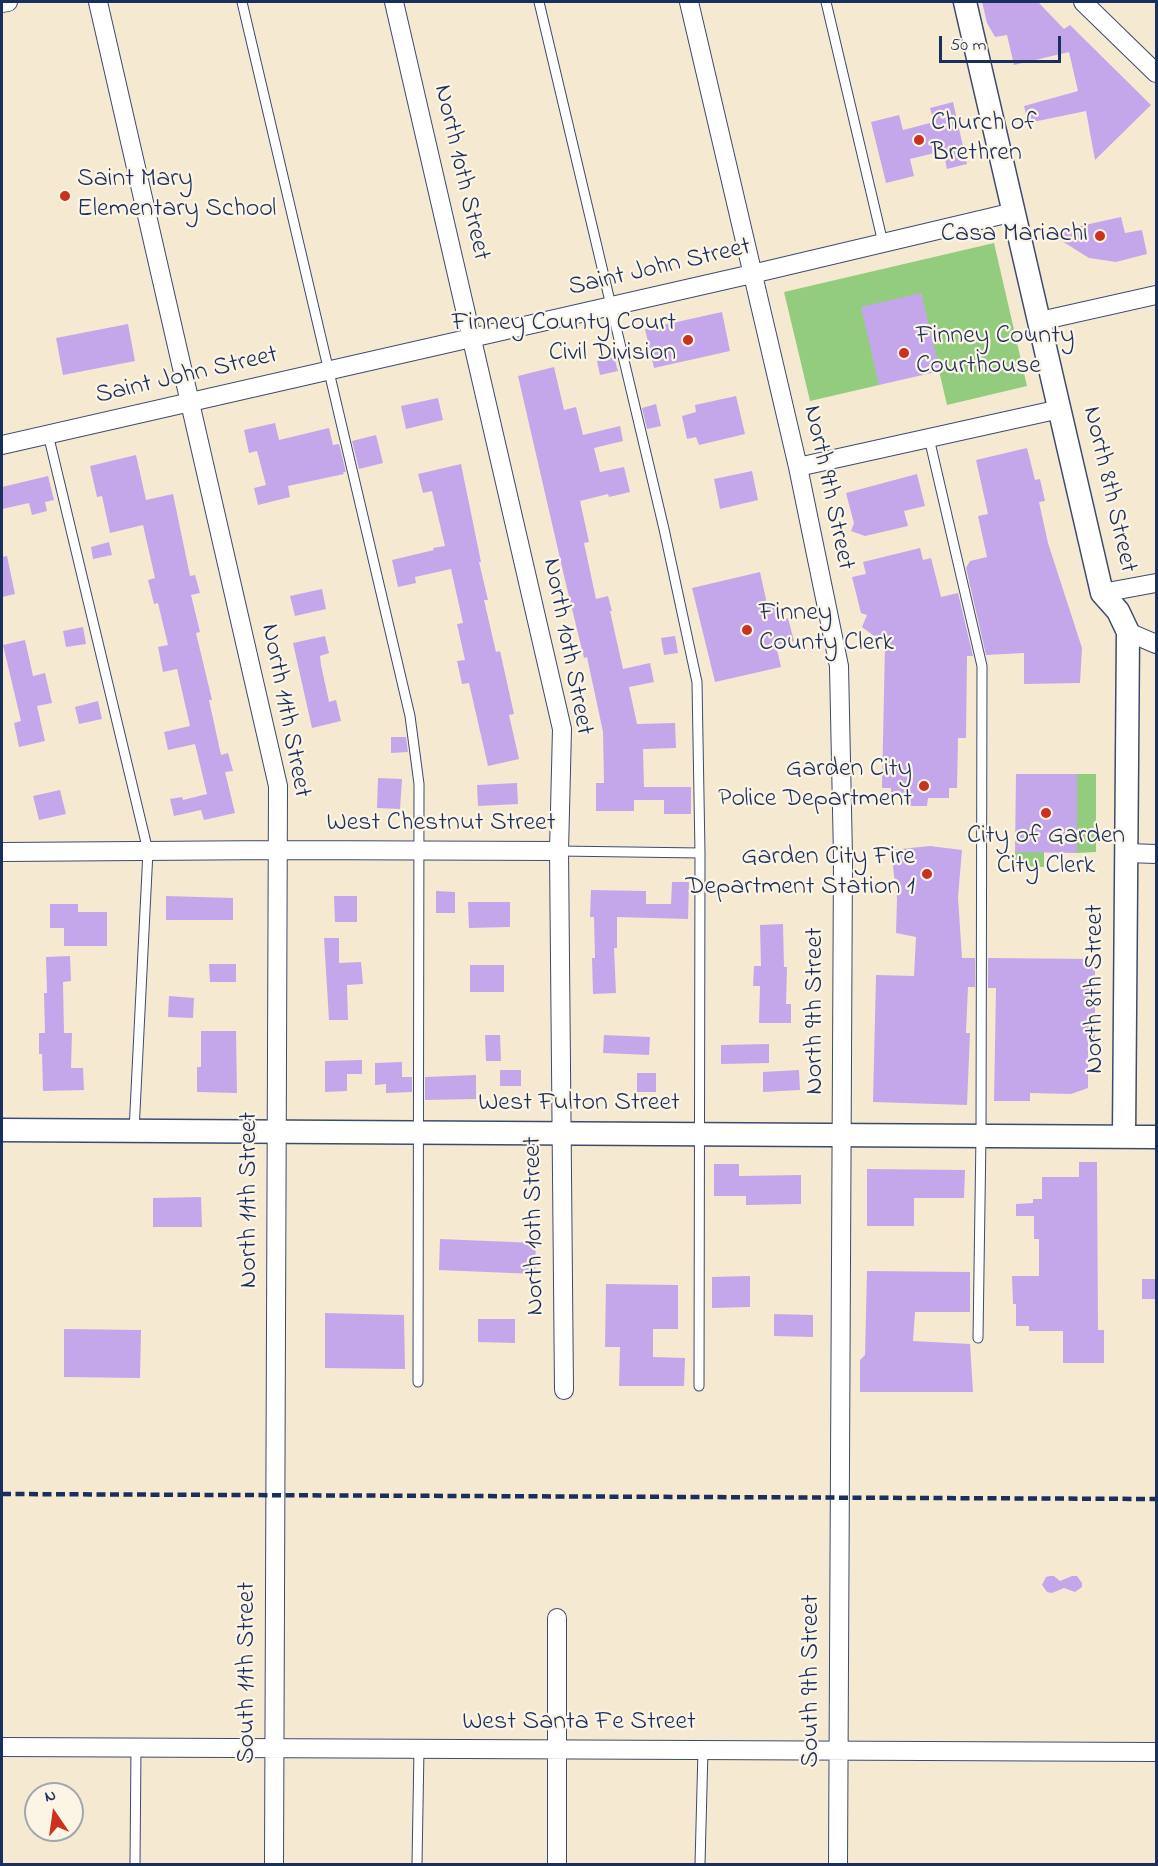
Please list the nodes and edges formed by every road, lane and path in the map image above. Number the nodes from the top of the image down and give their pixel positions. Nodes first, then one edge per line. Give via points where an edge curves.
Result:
1 (8, 2) edge
2 (98, 2) edge
3 (242, 2) edge
4 (394, 2) edge
5 (538, 2) edge
6 (689, 2) edge
7 (826, 2) edge
8 (966, 2) edge
9 (1083, 2) edge
10 (2, 3) edge
11 (1156, 73) edge
12 (1014, 212) junction
13 (883, 243) junction
14 (752, 274) junction
15 (1156, 296) edge
16 (610, 306) junction
17 (1040, 321) junction
18 (472, 337) junction
19 (329, 370) junction
20 (190, 402) junction
21 (1060, 409) junction
22 (48, 434) junction
23 (930, 438) junction
24 (2, 445) edge
25 (798, 467) junction
26 (1156, 583) edge
27 (1102, 593) junction
28 (1128, 632) junction
29 (1156, 644) edge
30 (278, 850) junction
31 (418, 850) junction
32 (148, 851) junction
33 (559, 851) junction
34 (2, 852) edge
35 (700, 853) junction
36 (1126, 854) junction
37 (1156, 854) edge
38 (2, 1130) edge
39 (134, 1131) junction
40 (277, 1132) junction
41 (417, 1132) junction
42 (560, 1133) junction
43 (699, 1134) junction
44 (842, 1134) junction
45 (981, 1135) junction
46 (1124, 1137) junction
47 (1156, 1137) edge
48 (978, 1338) dead end
49 (418, 1382) dead end
50 (699, 1386) dead end
51 (564, 1390) dead end
52 (275, 1483) joint
53 (840, 1498) joint
54 (557, 1618) dead end
55 (2, 1746) edge
56 (136, 1747) junction
57 (274, 1748) junction
58 (419, 1749) junction
59 (558, 1749) junction
60 (703, 1750) junction
61 (838, 1750) junction
62 (1156, 1752) edge
63 (135, 1864) edge
64 (274, 1864) edge
65 (417, 1864) edge
66 (557, 1864) edge
67 (700, 1864) edge
68 (838, 1864) edge

1 - 10 street
2 - 20 street, North 11th Street
3 - 19 lane
4 - 18 street, North 10th Street
5 - 16 lane
6 - 14 street, North 9th Street
7 - 13 lane
8 - 12 street, North 8th Street
9 - 11 street
12 - 13 street, Saint John Street
12 - 17 street, North 8th Street
13 - 14 street, Saint John Street
14 - 16 street, Saint John Street
14 - 25 street, North 9th Street
15 - 17 street
16 - 18 street, Saint John Street
16 - 35 lane via 697,682
17 - 21 street, North 8th Street
18 - 19 street, Saint John Street
18 - 33 street, North 10th Street via 562,729
19 - 20 street, Saint John Street
19 - 31 lane via 410,716 419,784
20 - 22 street, Saint John Street
20 - 30 street, North 11th Street via 278,786
21 - 23 street
21 - 27 street, North 8th Street
22 - 24 street, Saint John Street
22 - 32 lane
23 - 25 street
23 - 45 lane via 982,666
25 - 44 street, North 9th Street via 839,666
26 - 27 street
27 - 28 street, North 8th Street via 1118,611
28 - 29 street
28 - 36 street, North 8th Street
30 - 31 street, West Chestnut Street
30 - 32 street, West Chestnut Street
30 - 40 street, North 11th Street
31 - 33 street, West Chestnut Street
31 - 41 lane
32 - 34 street, West Chestnut Street
32 - 39 lane
33 - 35 lane, West Chestnut Street
33 - 42 street, North 10th Street
35 - 43 lane
36 - 37 street
36 - 46 street, North 8th Street
38 - 39 street, West Fulton Street
39 - 40 street, West Fulton Street
40 - 41 street, West Fulton Street
40 - 52 street, North 11th Street
41 - 42 street, West Fulton Street
41 - 49 lane
42 - 43 street, West Fulton Street
42 - 51 street, North 10th Street
43 - 44 street, West Fulton Street
43 - 50 lane
44 - 45 street, West Fulton Street
44 - 53 street, North 9th Street
45 - 46 street, West Fulton Street
45 - 48 lane
46 - 47 street, West Fulton Street
52 - 57 street, South 11th Street
53 - 61 street, South 9th Street
54 - 59 street
55 - 56 street, West Santa Fe Street
56 - 57 street, West Santa Fe Street
56 - 63 lane
57 - 58 street, West Santa Fe Street
57 - 64 street, South 11th Street
58 - 59 street, West Santa Fe Street
58 - 65 lane
59 - 60 street, West Santa Fe Street
59 - 66 street
60 - 61 street, West Santa Fe Street
60 - 67 lane
61 - 62 street, West Santa Fe Street
61 - 68 street, South 9th Street

